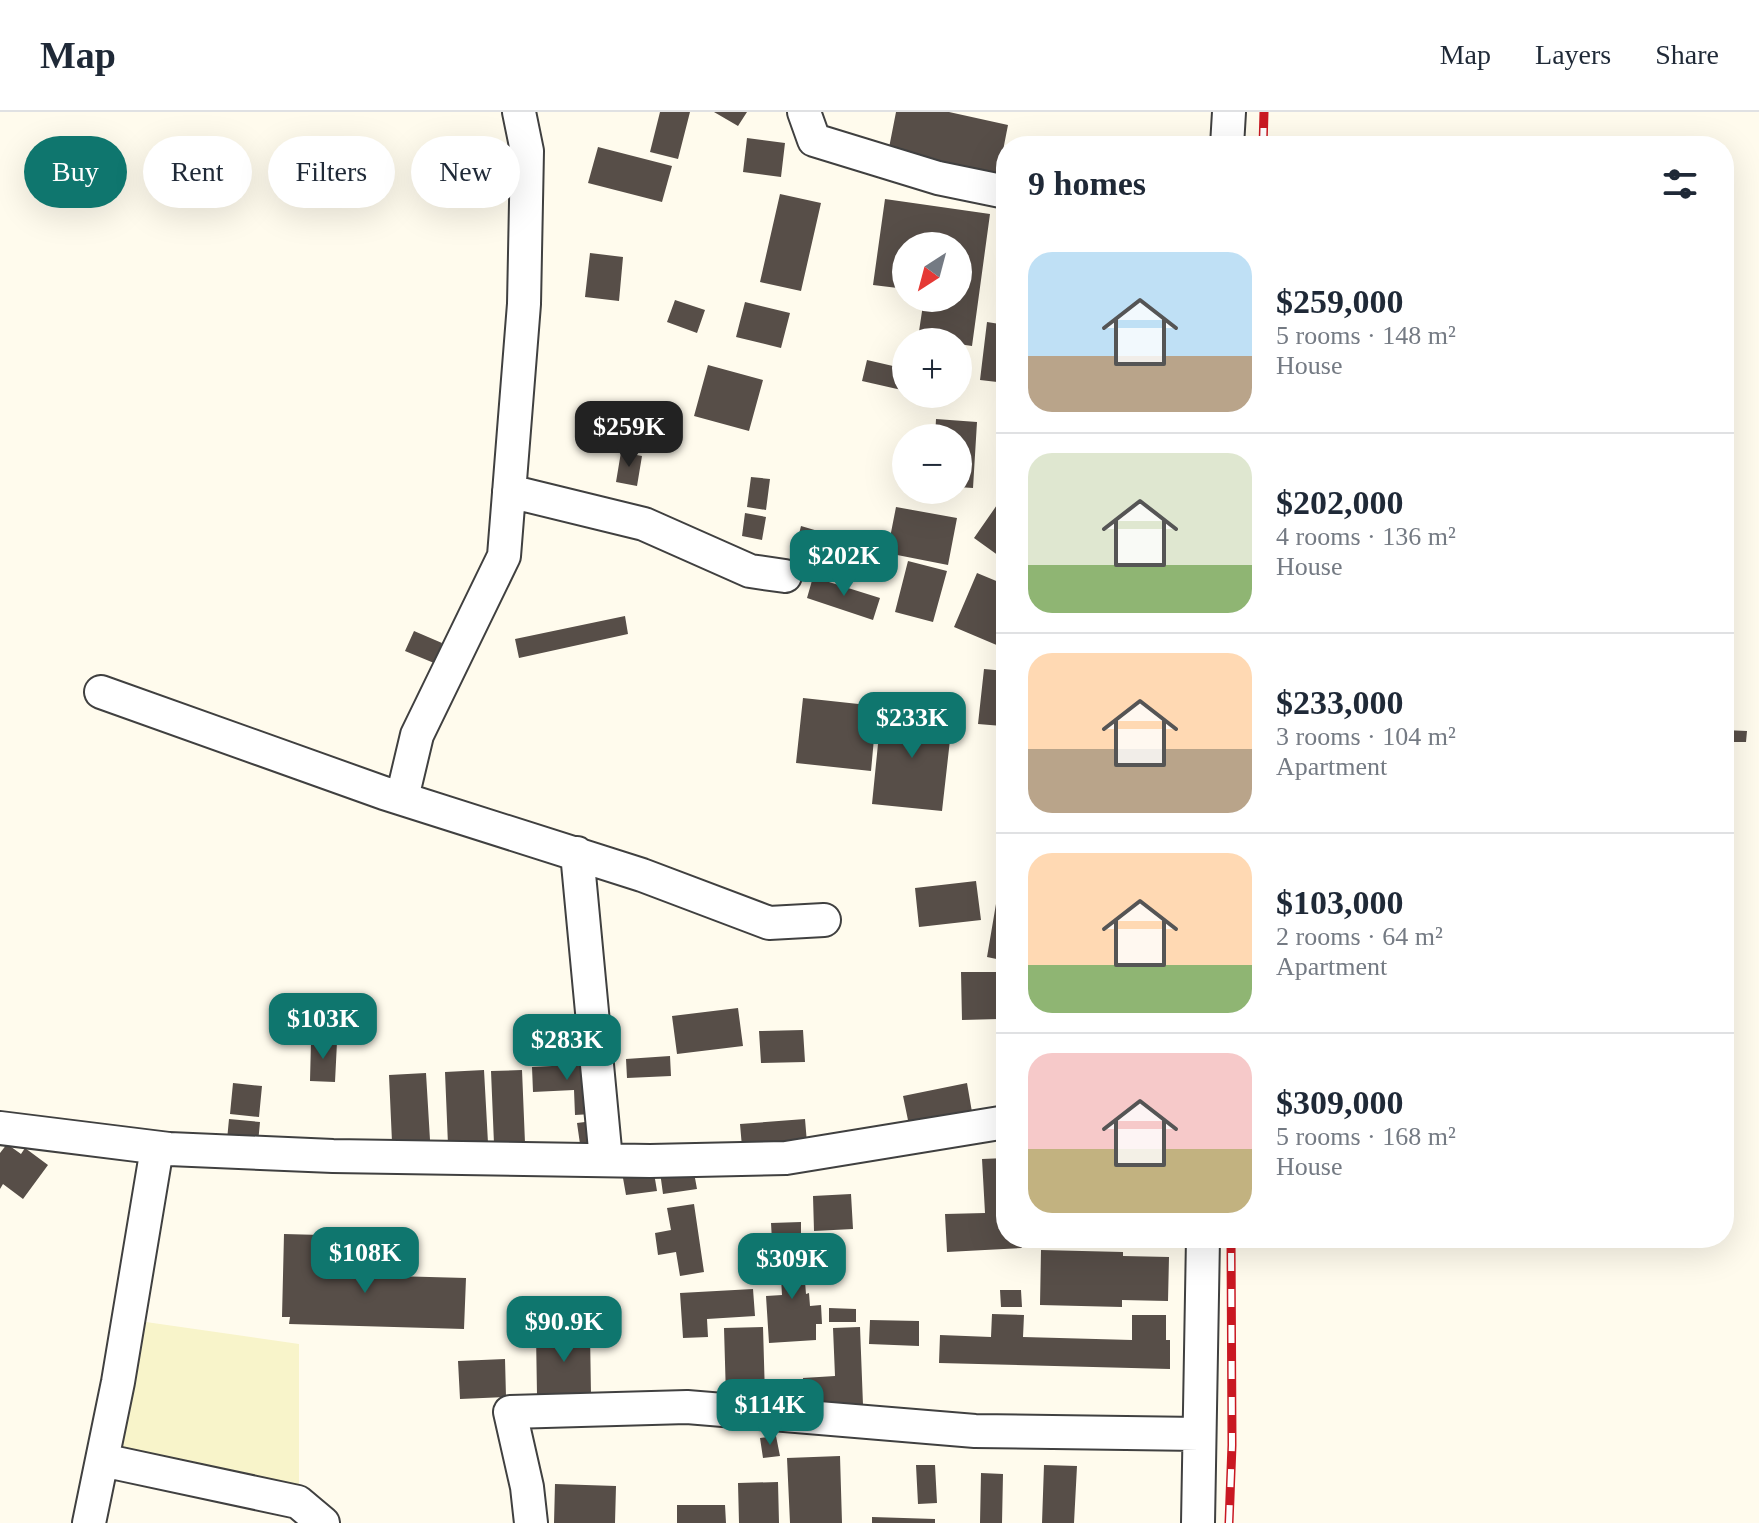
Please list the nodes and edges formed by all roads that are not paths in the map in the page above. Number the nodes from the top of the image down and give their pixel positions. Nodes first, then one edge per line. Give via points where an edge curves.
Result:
1 (519, 112) edge
2 (804, 112) edge
3 (1229, 112) edge
4 (1228, 136) edge
5 (996, 190) edge
6 (509, 491) junction
7 (785, 576) dead end
8 (101, 692) dead end
9 (402, 798) junction
10 (577, 853) junction
11 (824, 920) dead end
12 (996, 1124) edge
13 (0, 1128) edge
14 (157, 1148) junction
15 (606, 1160) junction
16 (1203, 1248) edge
17 (1199, 1434) junction
18 (102, 1460) junction
19 (89, 1523) edge
20 (323, 1523) edge
21 (531, 1523) edge
22 (1198, 1523) edge

1 - 6 street via 527,151 524,304
2 - 5 street via 814,140
3 - 4 street
6 - 7 street via 644,524 750,571
6 - 9 street via 504,556 417,735
8 - 9 street
9 - 10 street
10 - 11 street via 769,923
10 - 15 street
12 - 15 street via 786,1158
13 - 14 street
14 - 15 street
14 - 18 street
16 - 17 street
17 - 21 street via 975,1431 687,1407 510,1412
17 - 22 street
18 - 19 street
18 - 20 street via 298,1502

